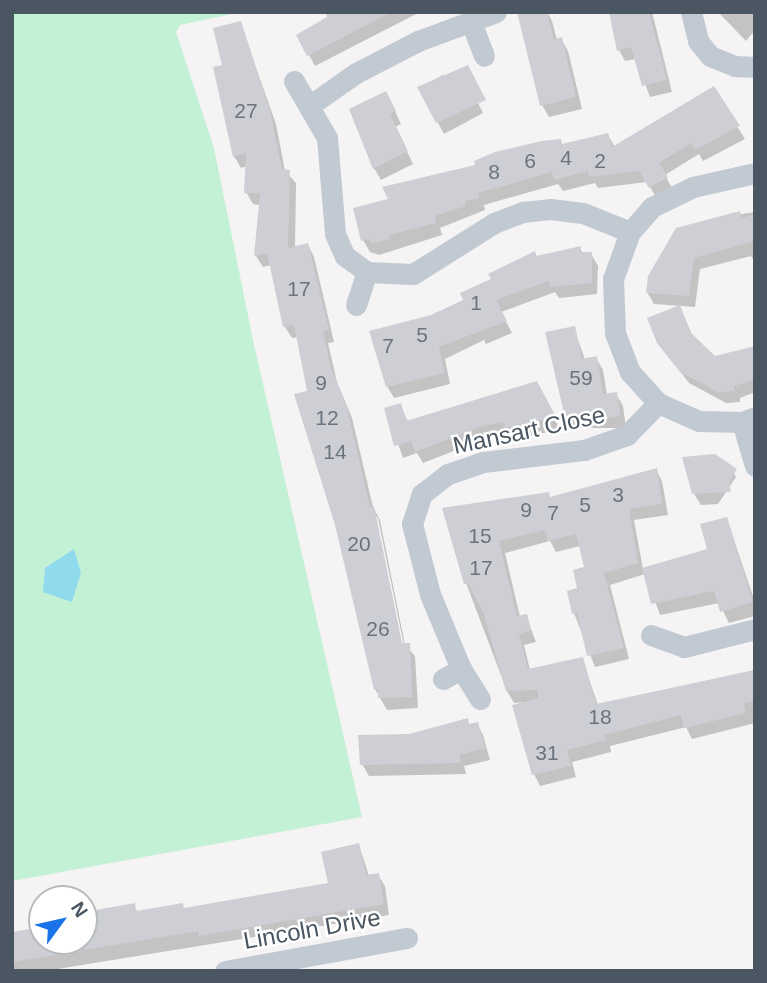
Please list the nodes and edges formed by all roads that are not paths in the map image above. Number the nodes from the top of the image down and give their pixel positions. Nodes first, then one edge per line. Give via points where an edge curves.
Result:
1 (496, 12) edge
2 (691, 12) edge
3 (471, 22) junction
4 (484, 56) dead end
5 (755, 67) edge
6 (294, 81) dead end
7 (309, 106) junction
8 (755, 173) edge
9 (630, 232) junction
10 (367, 272) junction
11 (356, 305) dead end
12 (657, 403) junction
13 (748, 420) edge
14 (755, 466) edge
15 (755, 629) edge
16 (651, 635) dead end
17 (480, 699) dead end
18 (407, 938) dead end
19 (323, 963) edge
20 (225, 971) edge

1 - 3 street
2 - 5 street via 698,41 710,56 735,66
3 - 4 street
3 - 7 street via 418,41 356,73
6 - 7 street
7 - 10 street via 327,138 335,234 345,256
8 - 9 street via 692,187 652,207
9 - 10 street via 583,214 550,209 522,212 494,223 431,267 394,276
9 - 12 street via 613,279 615,333 630,373
10 - 11 street
12 - 13 street via 699,421
12 - 17 street, Mansart Close via 627,435 584,450 483,462 449,474 422,494 412,524 452,674
13 - 14 street
15 - 16 street via 684,647
18 - 19 street, Lincoln Drive
19 - 20 street, Lincoln Drive

